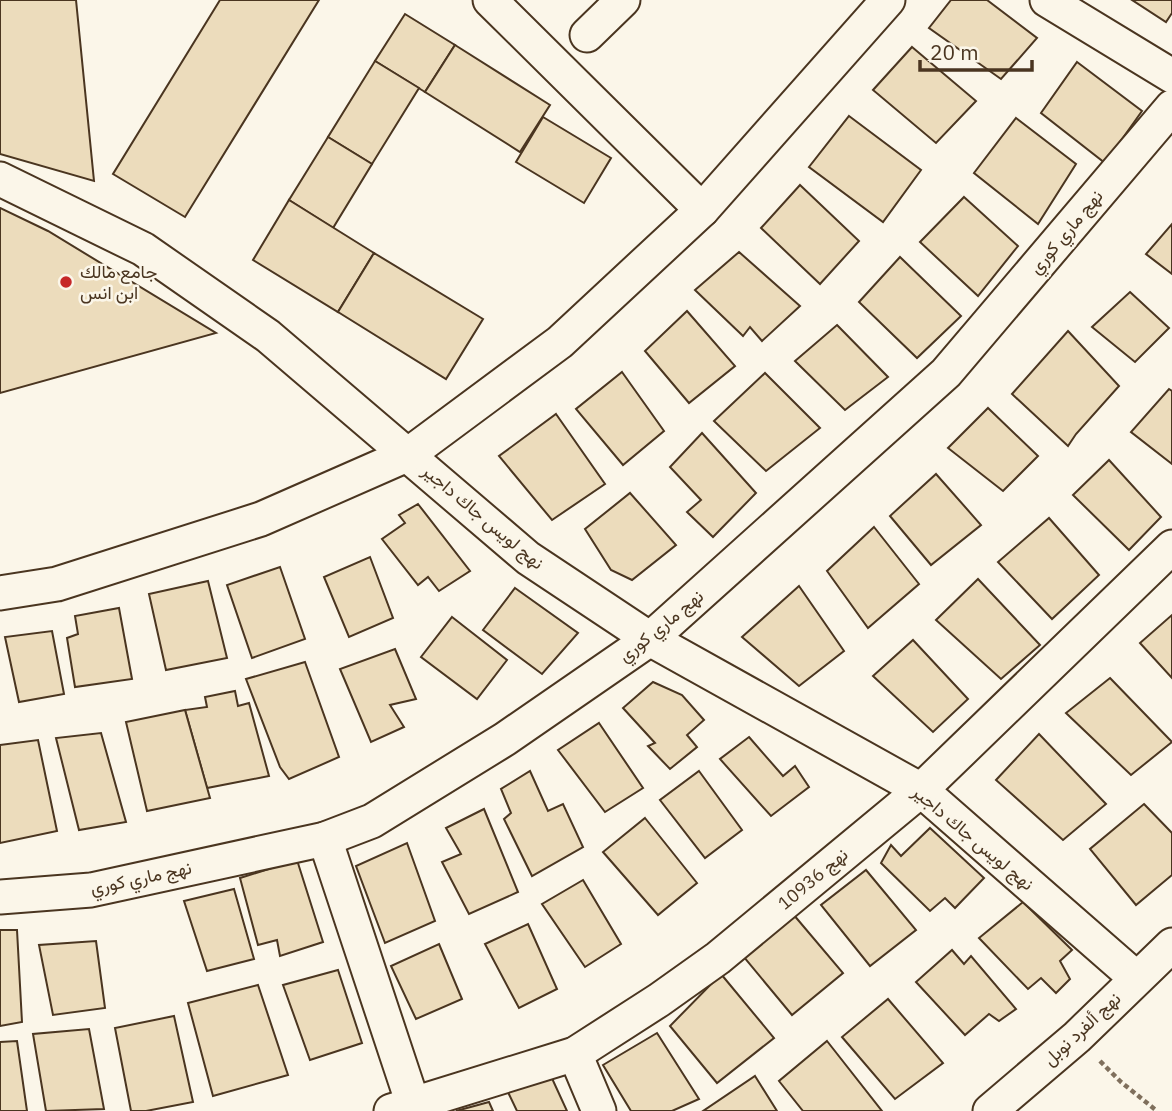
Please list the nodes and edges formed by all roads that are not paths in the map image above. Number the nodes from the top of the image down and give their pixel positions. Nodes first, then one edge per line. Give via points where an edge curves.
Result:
1 (489, 0) edge
2 (623, 0) edge
3 (888, 0) edge
4 (1047, 0) edge
5 (587, 34) dead end
6 (1172, 76) edge
7 (1172, 107) edge
8 (0, 179) edge
9 (702, 211) junction
10 (409, 454) junction
11 (1172, 547) edge
12 (0, 593) edge
13 (650, 639) junction
14 (920, 790) junction
15 (325, 839) junction
16 (0, 897) edge
17 (1172, 945) edge
18 (1136, 978) junction
19 (575, 1055) junction
20 (402, 1108) edge
21 (599, 1111) edge
22 (990, 1111) edge

1 - 9 street
2 - 5 street
3 - 9 street
4 - 6 street
7 - 13 street, نهج ماري كوري via 946,373
8 - 10 street, نهج لويس جاك داجير via 144,249 268,336
9 - 10 street via 560,342
10 - 12 street via 261,519 57,584
10 - 13 street, نهج لويس جاك داجير via 527,558
11 - 14 street, نهج 10936
13 - 14 street, نهج لويس جاك داجير
13 - 15 street, نهج ماري كوري via 449,775 372,821
14 - 18 street, نهج لويس جاك داجير
14 - 19 street, نهج 10936 via 718,958
15 - 16 street, نهج ماري كوري via 91,890
15 - 20 street
17 - 18 street, نهج ألفرد نوبل
18 - 22 street, نهج ألفرد نوبل via 1077,1037
19 - 20 street, نهج 10936
19 - 21 street

